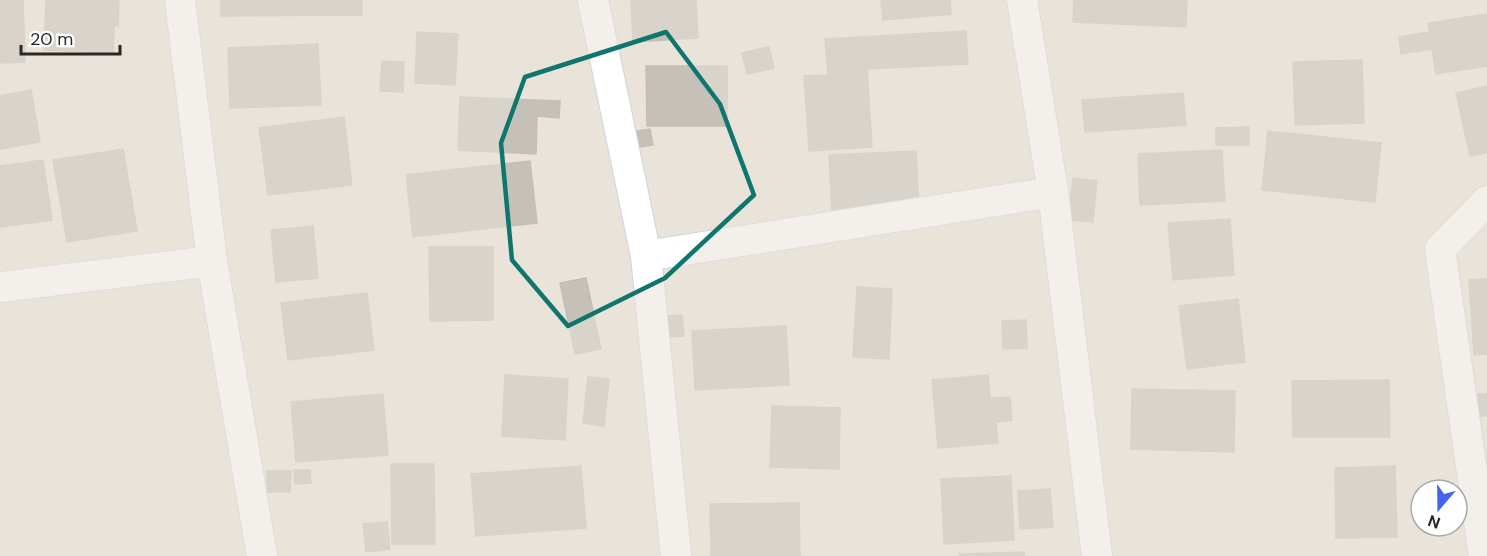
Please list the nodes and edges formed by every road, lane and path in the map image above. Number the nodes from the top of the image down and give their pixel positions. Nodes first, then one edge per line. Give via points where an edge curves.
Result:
1 (180, 0) edge
2 (592, 0) edge
3 (1022, 0) edge
4 (1053, 192) junction
5 (1487, 201) edge
6 (646, 256) junction
7 (212, 261) junction
8 (0, 287) edge
9 (262, 556) edge
10 (676, 556) edge
11 (1097, 556) edge
12 (1484, 556) edge

1 - 7 street
2 - 6 street
3 - 4 street
4 - 6 street
4 - 11 street
5 - 12 street via 1440,249
6 - 10 street
7 - 8 street
7 - 9 street

